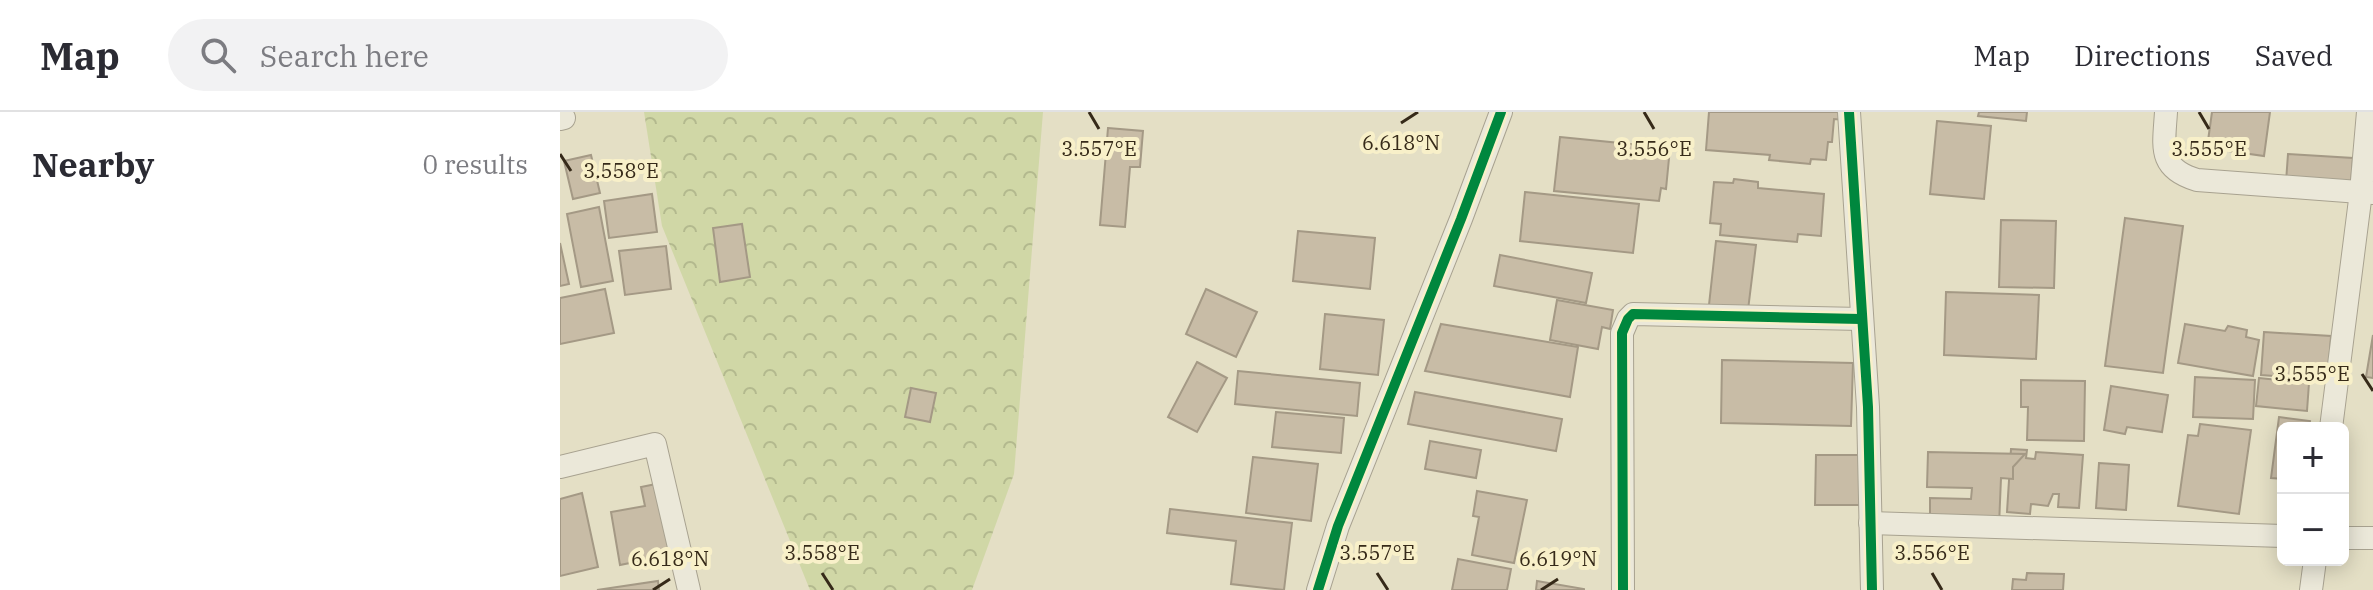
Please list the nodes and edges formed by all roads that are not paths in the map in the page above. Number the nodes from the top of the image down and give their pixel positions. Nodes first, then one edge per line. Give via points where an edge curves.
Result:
1 (1501, 112) edge
2 (1849, 112) edge
3 (2166, 112) edge
4 (2368, 112) edge
5 (2367, 192) edge
6 (1861, 319) junction
7 (2332, 422) edge
8 (560, 467) edge
9 (1870, 523) junction
10 (2277, 536) edge
11 (2349, 538) edge
12 (2373, 538) edge
13 (2314, 566) edge
14 (689, 590) edge
15 (1318, 590) edge
16 (1623, 590) edge
17 (1872, 590) edge
18 (2311, 590) edge

1 - 15 street via 1338,526
2 - 6 street
3 - 5 street via 2163,151 2183,175
4 - 5 street
5 - 7 street
6 - 9 street
6 - 16 street via 1633,314 1628,319 1622,333
8 - 14 street via 655,444
9 - 10 street
9 - 17 street
11 - 12 street
13 - 18 street

